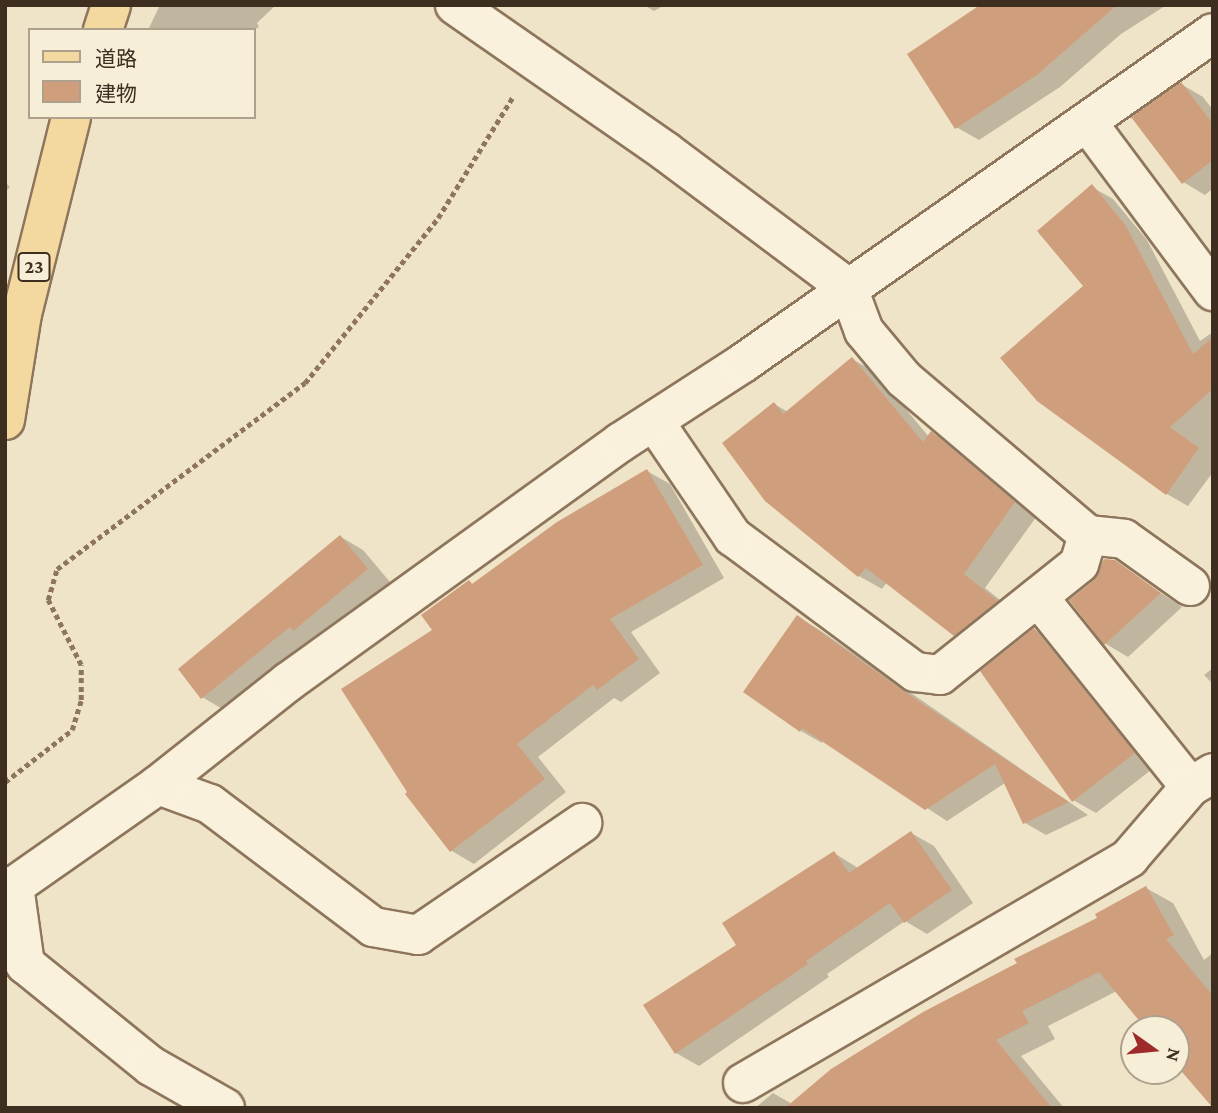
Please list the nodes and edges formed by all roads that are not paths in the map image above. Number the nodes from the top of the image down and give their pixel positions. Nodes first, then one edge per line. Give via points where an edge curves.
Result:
1 (111, 5) edge
2 (455, 5) edge
3 (104, 28) edge
4 (1209, 44) edge
5 (71, 119) edge
6 (1087, 122) junction
7 (848, 288) junction
8 (1213, 291) edge
9 (5, 420) edge
10 (654, 421) junction
11 (1088, 535) junction
12 (1190, 586) dead end
13 (1038, 597) junction
14 (1201, 780) edge
15 (158, 785) junction
16 (582, 824) dead end
17 (9, 886) edge
18 (743, 1083) dead end
19 (225, 1108) edge

1 - 3 main road
2 - 7 street via 764,222
4 - 6 street
5 - 9 main road, 23 via 22,314
6 - 7 street
6 - 8 street
7 - 10 street
7 - 11 street via 864,331 904,379
10 - 13 street via 733,537 915,672 940,675
10 - 15 street via 288,682
11 - 12 street via 1124,539
11 - 13 street via 1079,564
13 - 14 street
14 - 18 street via 1129,858
15 - 16 street via 210,804 373,927 418,935
15 - 17 street
17 - 19 street via 25,964 152,1066

